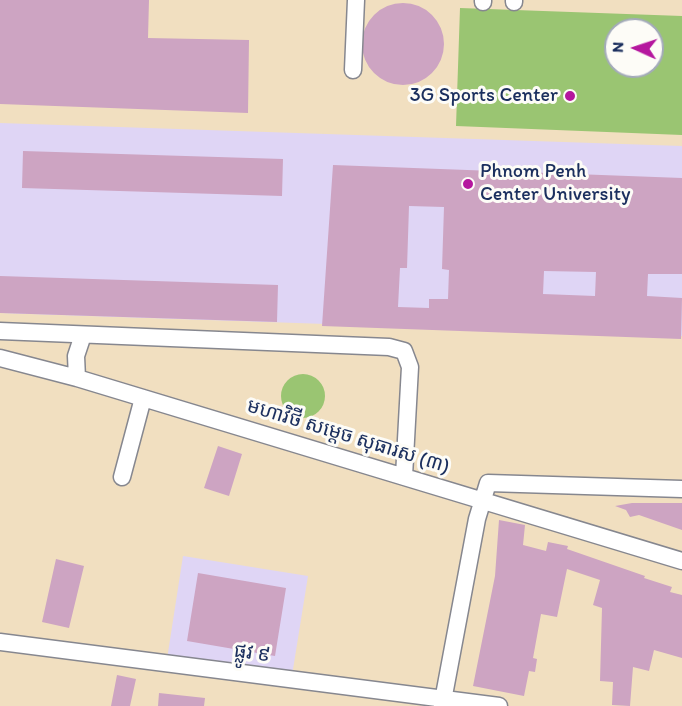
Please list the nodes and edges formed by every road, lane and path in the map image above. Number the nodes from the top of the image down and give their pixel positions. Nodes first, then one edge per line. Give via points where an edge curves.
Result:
1 (356, 0) edge
2 (354, 70) dead end
3 (0, 331) edge
4 (83, 335) junction
5 (0, 358) edge
6 (77, 378) junction
7 (143, 398) junction
8 (404, 476) junction
9 (122, 477) dead end
10 (682, 489) edge
11 (483, 500) junction
12 (682, 561) edge
13 (0, 642) edge
14 (442, 703) edge
15 (499, 706) edge

1 - 2 street
3 - 4 street
4 - 6 street via 76,356
4 - 8 street via 389,347 404,351 410,367
5 - 6 street, មហាវិថី សម្តេច សុធារស (៣)
6 - 7 street, មហាវិថី សម្តេច សុធារស (៣)
7 - 8 street, មហាវិថី សម្តេច សុធារស (៣)
7 - 9 street
8 - 11 street, មហាវិថី សម្តេច សុធារស (៣)
10 - 11 street via 488,483
11 - 12 street, មហាវិថី សម្តេច សុធារស (៣)
11 - 14 street
13 - 14 street, ផ្លូវ ៩
14 - 15 street, ផ្លូវ ៩

